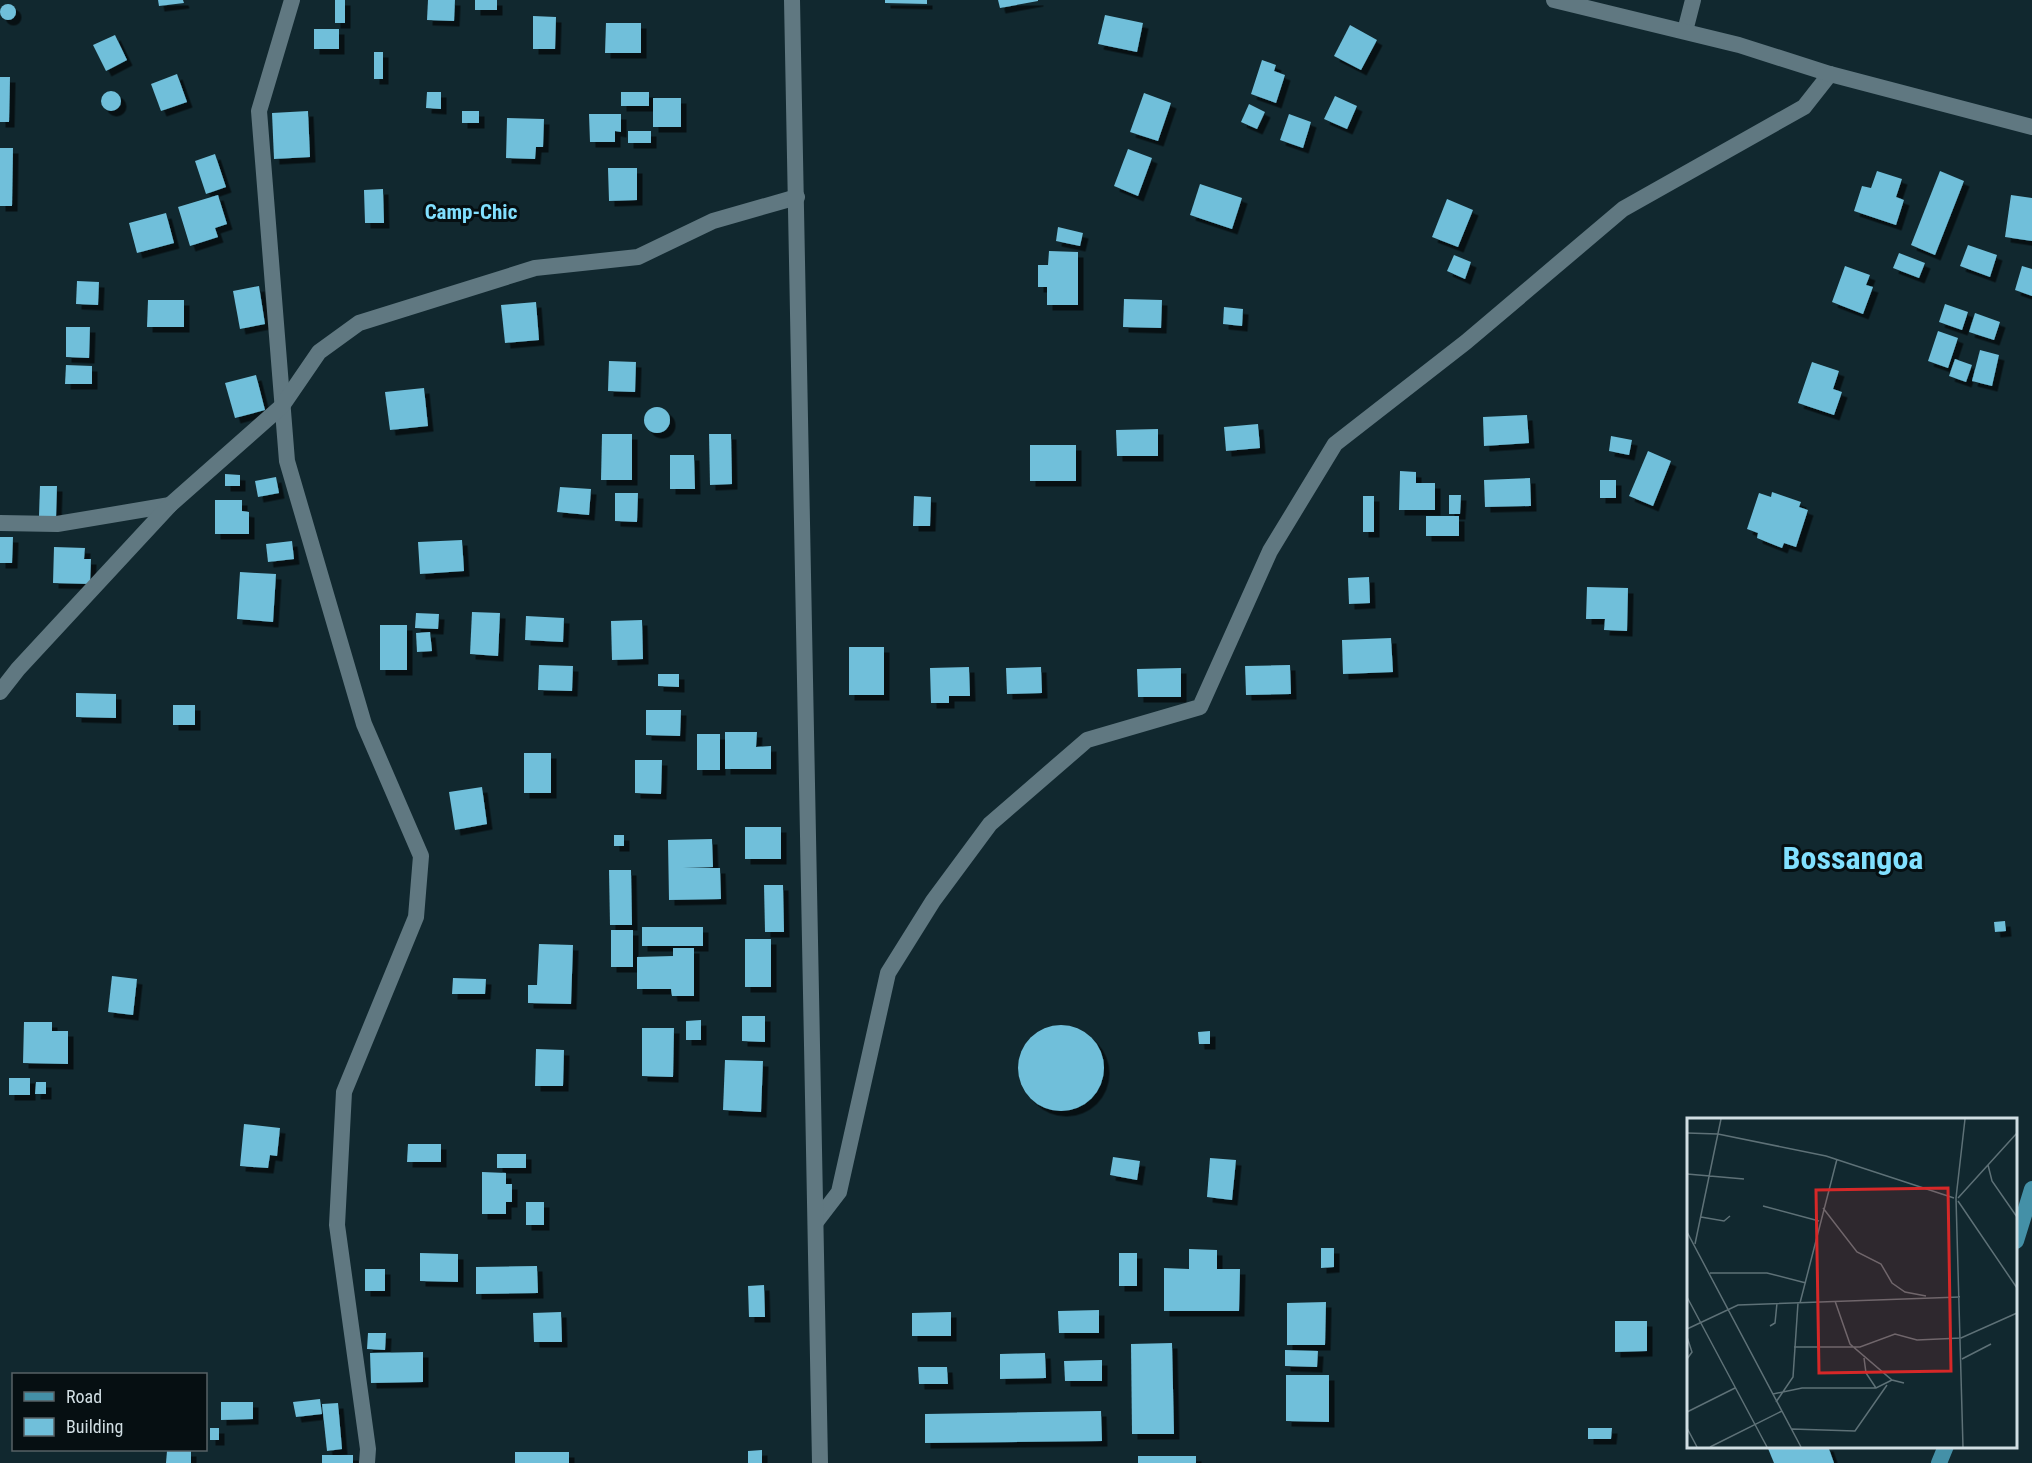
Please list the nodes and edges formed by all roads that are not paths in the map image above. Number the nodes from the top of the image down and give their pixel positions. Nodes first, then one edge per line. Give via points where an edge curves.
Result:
1 (292, 0) edge
2 (792, 0) edge
3 (1554, 0) edge
4 (1694, 0) edge
5 (1684, 31) junction
6 (1830, 74) junction
7 (2032, 128) edge
8 (797, 196) junction
9 (282, 406) junction
10 (170, 505) junction
11 (0, 523) edge
12 (0, 692) edge
13 (2032, 1189) edge
14 (816, 1222) junction
15 (2017, 1238) edge
16 (1945, 1448) edge
17 (367, 1463) edge
18 (820, 1463) edge
19 (1939, 1463) edge

1 - 9 street via 259,111
2 - 8 street
3 - 5 street
4 - 5 street
5 - 6 street
6 - 7 street
6 - 14 street via 1804,107 1623,209 1466,342 1335,444 1270,551 1200,707 1087,740 990,824 933,901 888,973 839,1192
8 - 9 street via 713,221 638,257 535,268 359,323 320,352
8 - 14 street
9 - 10 street
9 - 17 street via 287,461 364,724 421,856 416,917 344,1092 337,1224
10 - 11 street via 57,524
10 - 12 street
13 - 15 main road
14 - 18 street
16 - 19 main road

